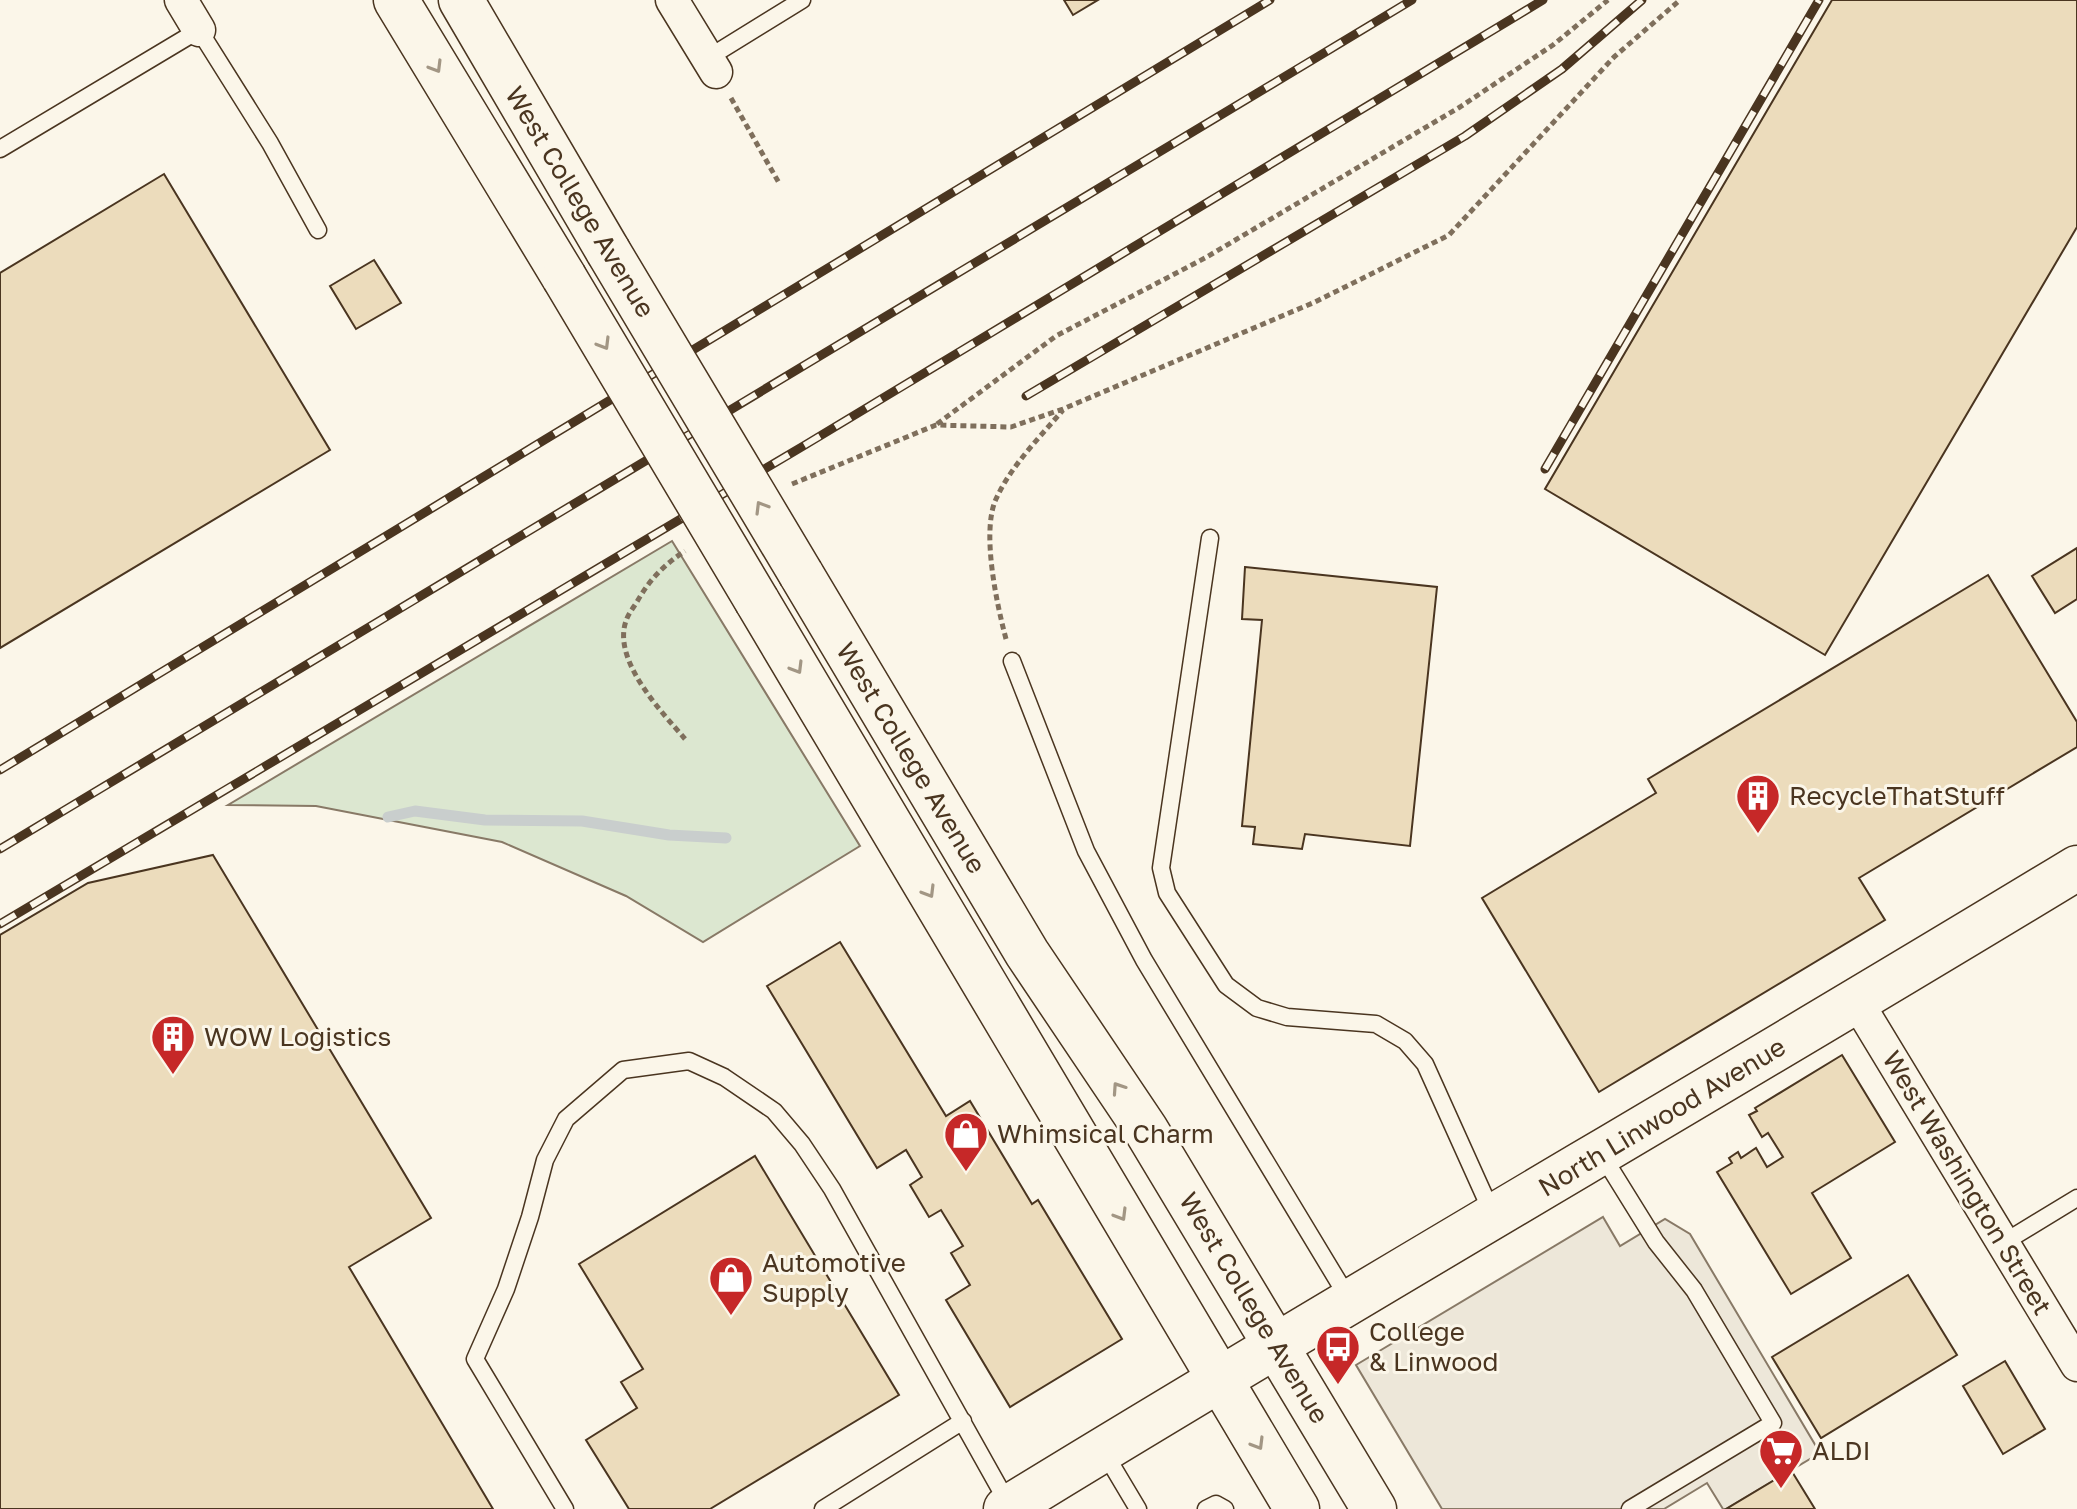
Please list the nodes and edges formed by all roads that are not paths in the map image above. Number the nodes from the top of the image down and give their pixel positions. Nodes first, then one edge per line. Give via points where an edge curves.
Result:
1 (181, 0) edge
2 (396, 0) edge
3 (461, 0) edge
4 (672, 0) edge
5 (802, 0) edge
6 (199, 30) junction
7 (712, 65) joint
8 (0, 149) edge
9 (318, 230) dead end
10 (1210, 538) dead end
11 (1012, 661) road end
12 (2077, 868) edge
13 (1857, 1002) junction
14 (1601, 1153) junction
15 (2077, 1198) edge
16 (1494, 1217) junction
17 (2003, 1243) junction
18 (1350, 1301) junction
19 (1248, 1362) junction
20 (2077, 1365) edge
21 (963, 1421) junction
22 (1103, 1450) junction
23 (1008, 1508) edge
24 (565, 1509) edge
25 (823, 1509) edge
26 (1138, 1509) edge
27 (1206, 1509) edge
28 (1225, 1509) edge
29 (1297, 1509) edge
30 (1374, 1509) edge
31 (1630, 1509) edge

1 - 6 street
2 -> 19 main road, West College Avenue, bridge via 757,601
19 -> 3 main road, West College Avenue, bridge via 1146,1130 1027,953
4 - 7 street
5 - 7 lane
6 - 8 lane
6 - 9 lane
10 - 16 lane via 1161,868 1167,893 1226,985 1257,1008 1287,1017 1376,1024 1405,1041 1425,1064
11 - 18 lane via 1086,851 1144,960
12 - 13 main road, North Linwood Avenue
13 - 14 main road, North Linwood Avenue
13 - 17 street, West Washington Street
14 - 16 main road, North Linwood Avenue
14 - 31 lane via 1656,1242 1694,1290 1773,1423
15 - 17 lane
16 - 18 main road, North Linwood Avenue
17 - 20 street, West Washington Street
18 - 19 main road, North Linwood Avenue
19 - 22 main road, North Linwood Avenue
19 -> 29 main road, West College Avenue
19 - 30 main road, West College Avenue
21 - 23 lane
21 - 24 lane via 832,1189 774,1111 689,1061 623,1070 566,1119 545,1160 506,1289 475,1359
21 - 25 lane
22 - 23 main road, North Linwood Avenue
22 - 26 lane
27 - 28 lane via 1216,1504

